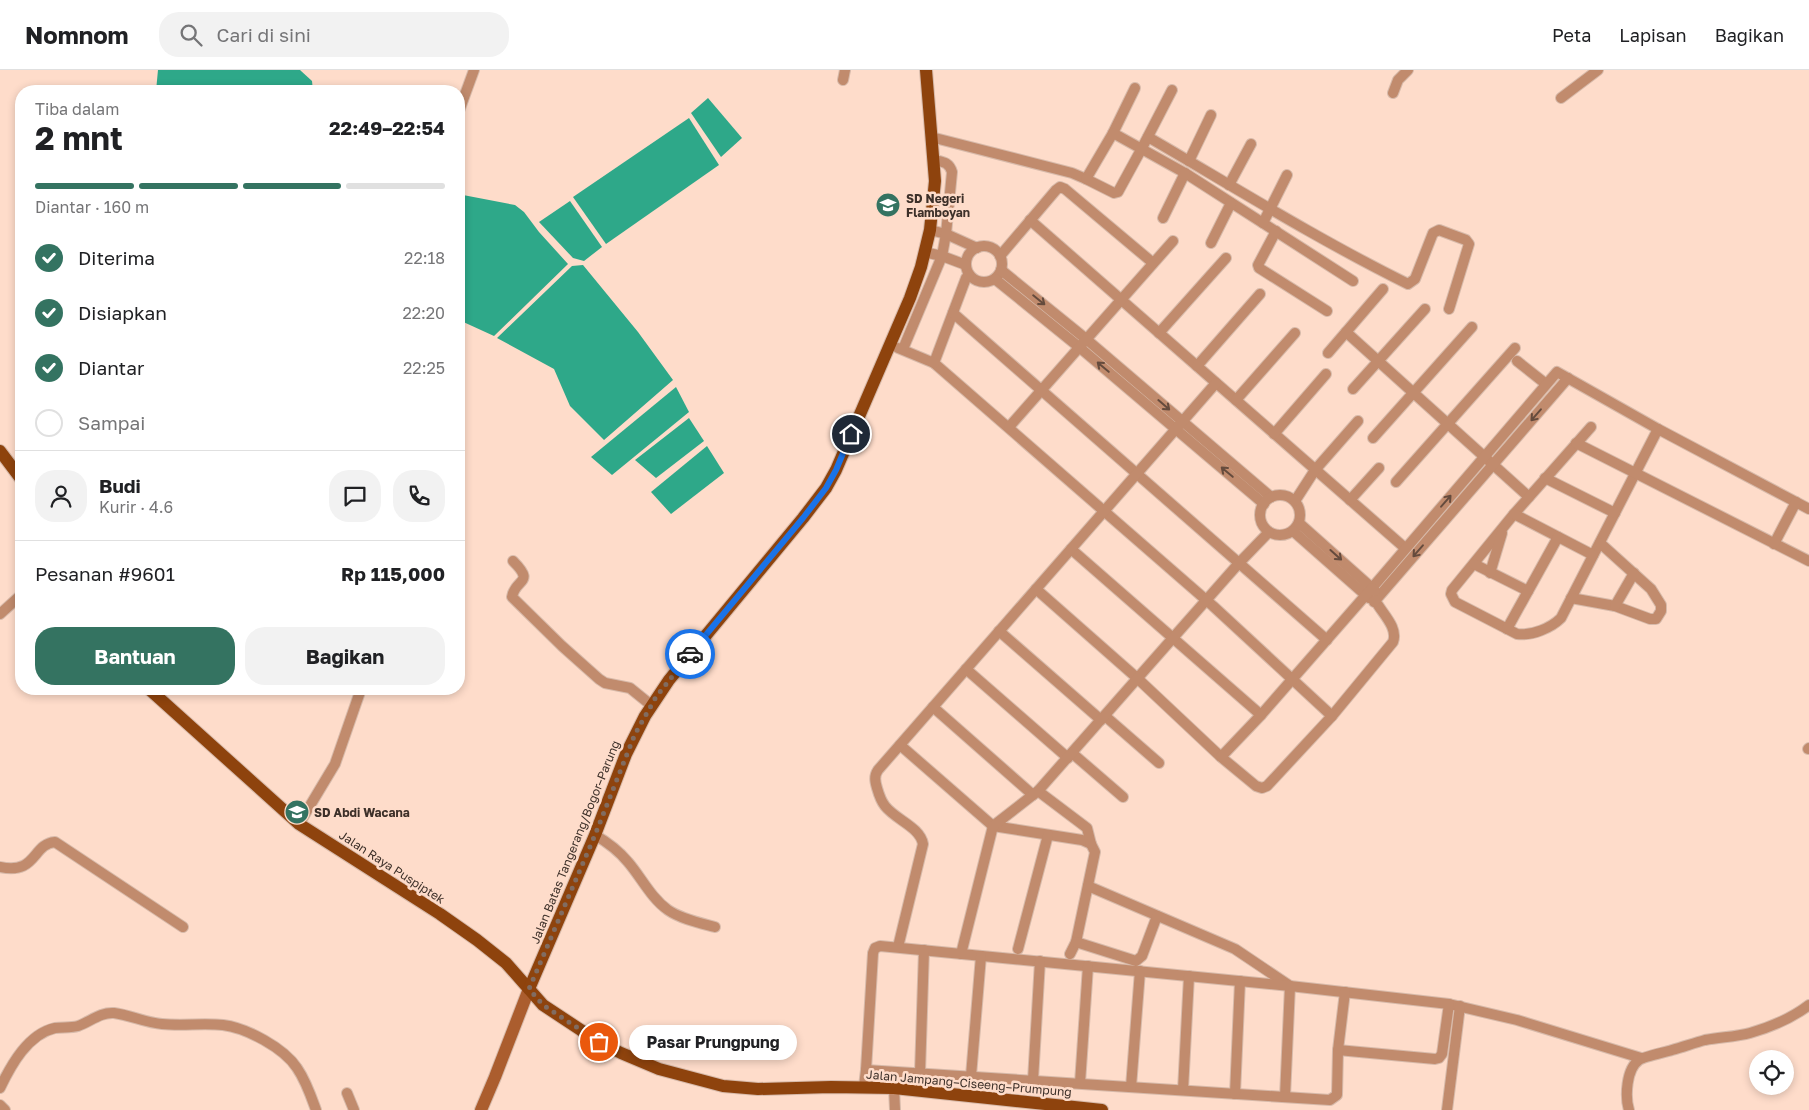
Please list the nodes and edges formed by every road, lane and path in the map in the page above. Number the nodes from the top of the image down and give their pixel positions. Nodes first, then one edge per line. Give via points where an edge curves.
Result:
1 (462, 70) edge
2 (926, 70) edge
3 (1408, 70) edge
4 (1598, 70) edge
5 (473, 72) edge
6 (1135, 88) dead end
7 (1172, 90) dead end
8 (1393, 93) dead end
9 (465, 96) edge
10 (1561, 98) dead end
11 (1211, 115) dead end
12 (1113, 133) junction
13 (931, 137) junction
14 (1148, 137) junction
15 (1251, 144) dead end
16 (1142, 148) junction
17 (934, 160) junction
18 (1189, 161) junction
19 (1185, 173) junction
20 (1287, 175) dead end
21 (1086, 180) junction
22 (1229, 184) junction
23 (1231, 203) junction
24 (1271, 209) junction
25 (1163, 218) dead end
26 (1030, 220) junction
27 (1263, 223) junction
28 (930, 230) junction
29 (1276, 231) junction
30 (946, 234) junction
31 (1172, 241) dead end
32 (1212, 243) dead end
33 (976, 248) junction
34 (924, 252) junction
35 (942, 256) junction
36 (1000, 256) junction
37 (1226, 258) dead end
38 (1153, 263) junction
39 (967, 270) junction
40 (1001, 270) junction
41 (994, 279) junction
42 (1353, 281) dead end
43 (1383, 289) dead end
44 (1260, 294) dead end
45 (1121, 300) junction
46 (1425, 309) dead end
47 (1449, 309) dead end
48 (1327, 311) dead end
49 (953, 313) junction
50 (1472, 327) dead end
51 (1346, 332) junction
52 (1159, 333) junction
53 (1294, 333) dead end
54 (1083, 343) junction
55 (890, 345) junction
56 (1515, 348) dead end
57 (903, 349) junction
58 (1328, 353) dead end
59 (1378, 361) junction
60 (1517, 361) dead end
61 (934, 362) junction
62 (1197, 366) junction
63 (1326, 374) dead end
64 (1568, 378) junction
65 (1216, 383) junction
66 (1546, 384) junction
67 (1353, 389) dead end
68 (1042, 390) junction
69 (1413, 393) junction
70 (1236, 400) junction
71 (1358, 421) dead end
72 (1448, 424) junction
73 (1179, 425) junction
74 (1009, 427) junction
75 (1591, 427) dead end
76 (1658, 430) junction
77 (1274, 434) junction
78 (1373, 438) dead end
79 (1576, 443) junction
80 (0, 451) edge
81 (1484, 456) junction
82 (1493, 464) junction
83 (1379, 468) dead end
84 (1315, 470) junction
85 (15, 472) edge
86 (1635, 473) junction
87 (1137, 474) junction
88 (1545, 478) junction
89 (1396, 482) dead end
90 (1529, 497) junction
91 (1268, 500) junction
92 (1350, 500) junction
93 (1295, 501) junction
94 (1796, 502) junction
95 (1809, 509) edge
96 (1105, 511) junction
97 (1615, 513) junction
98 (1514, 514) junction
99 (1296, 527) junction
100 (1503, 528) junction
101 (1268, 532) junction
102 (1558, 537) junction
103 (1600, 543) junction
104 (1774, 544) junction
105 (1405, 548) junction
106 (1071, 549) junction
107 (1593, 555) junction
108 (513, 561) dead end
109 (1809, 562) edge
110 (1239, 563) junction
111 (1474, 564) junction
112 (1490, 572) junction
113 (1634, 574) junction
114 (1036, 589) junction
115 (1528, 591) junction
116 (1374, 597) junction
117 (1571, 598) junction
118 (15, 600) edge
119 (1206, 600) junction
120 (1615, 606) junction
121 (0, 614) edge
122 (1507, 629) junction
123 (999, 631) junction
124 (1173, 638) junction
125 (1327, 640) junction
126 (966, 668) junction
127 (1137, 678) junction
128 (1293, 679) junction
129 (156, 695) edge
130 (359, 695) edge
131 (651, 706) junction
132 (933, 707) junction
133 (1261, 715) junction
134 (1332, 716) junction
135 (1103, 718) junction
136 (900, 744) junction
137 (1070, 755) junction
138 (1221, 757) junction
139 (1159, 763) dead end
140 (1035, 793) junction
141 (1123, 797) dead end
142 (299, 824) junction
143 (993, 826) junction
144 (595, 835) junction
145 (1048, 835) junction
146 (1091, 844) junction
147 (0, 867) edge
148 (1088, 886) junction
149 (1157, 916) junction
150 (183, 927) dead end
151 (715, 927) dead end
152 (1076, 942) junction
153 (898, 948) junction
154 (1018, 949) dead end
155 (924, 950) junction
156 (961, 954) junction
157 (1070, 954) dead end
158 (981, 956) junction
159 (1040, 961) junction
160 (1088, 966) junction
161 (1140, 971) junction
162 (1189, 976) junction
163 (1240, 981) junction
164 (1290, 986) junction
165 (529, 989) junction
166 (1346, 992) junction
167 (1449, 1004) junction
168 (1460, 1006) junction
169 (1809, 1006) edge
170 (1338, 1050) junction
171 (1641, 1058) junction
172 (866, 1070) junction
173 (920, 1073) junction
174 (971, 1076) junction
175 (1033, 1080) junction
176 (1080, 1083) junction
177 (864, 1086) junction
178 (1131, 1087) junction
179 (0, 1088) edge
180 (894, 1088) junction
181 (1183, 1090) junction
182 (347, 1093) dead end
183 (1235, 1094) junction
184 (1285, 1097) junction
185 (0, 1105) edge
186 (5, 1110) edge
187 (316, 1110) edge
188 (354, 1110) edge
189 (481, 1110) edge
190 (894, 1110) edge
191 (1102, 1110) edge
192 (1447, 1110) edge
193 (1629, 1110) edge

1 - 5 street
2 - 13 main road, Jalan Batas Tangerang/Bogor–Parung
3 - 8 street via 1398,80
4 - 10 street
5 - 9 street
6 - 12 street
7 - 14 street
11 - 18 street
12 - 16 street
12 - 21 street
13 - 17 main road, Jalan Batas Tangerang/Bogor–Parung
13 - 21 street via 1072,173
14 - 16 street
14 - 18 street
15 - 22 street
16 - 19 street
16 - 21 street via 1118,192
17 - 28 main road, Jalan Batas Tangerang/Bogor–Parung
17 - 30 street via 946,163 952,172
18 - 22 street
19 - 23 street
19 - 25 street
20 - 24 street
22 - 24 street
23 - 27 street
23 - 32 street
24 - 27 street
24 - 47 street via 1408,284 1415,279 1433,233 1439,230 1466,240 1469,244
26 - 36 street
26 - 38 street via 1060,187
26 - 45 street
27 - 29 street
28 - 30 street
28 - 34 main road, Jalan Batas Tangerang/Bogor–Parung
29 - 42 street
29 - 48 street via 1259,268
30 - 33 street
30 - 35 street
31 - 38 street
33 - 36 street via 990,247
33 - 39 street via 968,255
34 - 35 street
34 - 55 main road, Jalan Batas Tangerang/Bogor–Parung via 910,298
35 - 39 street
35 - 57 street
36 - 40 street
37 - 52 street
38 - 45 street
39 - 41 street via 974,280 988,282
39 - 49 street
40 - 41 street
40 -> 54 street
41 - 54 street
43 - 51 street
44 - 62 street
45 - 52 street
45 - 54 street
46 - 59 street
49 - 61 street
49 - 68 street
50 - 69 street
51 - 58 street
51 - 59 street
52 - 62 street
53 - 70 street
54 - 68 street
54 - 73 street
55 - 57 street
55 - 131 main road, Jalan Batas Tangerang/Bogor–Parung via 826,488
56 - 72 street
57 - 61 street
59 - 67 street
59 - 69 street
60 - 66 street
61 - 74 street
62 - 65 street
63 - 77 street
64 - 66 street via 1556,372
64 - 76 street
64 -> 82 street
65 - 70 street
65 - 73 street
66 - 81 street
68 - 74 street
68 - 87 street
69 - 72 street
69 - 78 street
70 - 77 street
71 - 84 street
72 - 81 street
72 - 89 street
73 - 87 street
73 - 91 street
74 - 96 street
75 - 79 street
76 - 86 street
76 - 94 street
77 - 84 street
79 - 86 street
79 - 88 street
80 - 85 main road
81 - 82 street
105 -> 81 street
82 - 90 street
82 -> 116 street
83 - 92 street
84 - 92 street
84 - 93 street
86 - 97 street
86 - 104 street
87 - 96 street
87 - 110 street
88 - 90 street
88 - 97 street
90 - 98 street
91 - 93 street via 1279,495
91 - 101 street via 1260,519
92 - 105 street
93 - 99 street via 1301,515
94 - 95 street
94 - 104 street
96 - 106 street
96 - 119 street
97 - 103 street
98 - 100 street
98 - 102 street
99 - 101 street via 1285,535
99 - 116 street
100 - 111 street
100 - 112 street
101 - 110 street
102 - 107 street
102 - 115 street
103 - 107 street
103 - 113 street
104 - 109 street
105 - 116 street
106 - 114 street
106 - 124 street
107 - 117 street
108 - 131 street via 524,577 512,597 599,680 630,688
110 - 119 street
110 - 125 street
111 - 112 street
111 - 122 street via 1452,590 1452,598
112 - 115 street
113 - 120 street
113 - 120 street via 1651,589 1661,605 1659,615 1650,619
114 - 123 street
114 - 127 street
115 - 122 street
116 - 125 street
116 - 134 street via 1395,637
117 - 120 street
117 - 122 street via 1556,623 1526,635
118 - 121 street
119 - 124 street
119 - 128 street
123 - 126 street
123 - 135 street
124 - 127 street
124 - 133 street
125 - 128 street
126 - 132 street
126 - 137 street
127 - 135 street
127 - 138 street
128 - 133 street
128 - 134 street
129 - 142 main road, Jalan Raya Puspiptek
130 - 142 street via 335,764
131 - 144 main road, Jalan Batas Tangerang/Bogor–Parung via 626,754
132 - 136 street
132 - 140 street
133 - 138 street
134 - 138 street via 1262,788
135 - 137 street
135 - 139 street
136 - 143 street
136 - 153 street via 875,774 882,801 890,812 919,834 923,844
137 - 140 street
137 - 141 street
140 - 143 street
140 - 146 street via 1087,828
142 - 165 main road, Jalan Raya Puspiptek via 478,940 506,963
143 - 145 street
143 - 156 street
144 - 151 street via 627,860 666,909
144 - 165 main road, Jalan Batas Tangerang/Bogor–Parung
145 - 146 street
145 - 154 street
146 - 148 street via 1095,852
147 - 150 street via 19,869 45,846 55,842
148 - 149 street
148 - 152 street
149 - 152 street via 1142,956 1136,961
149 - 164 street via 1235,949
152 - 157 street
153 - 155 street
153 - 172 street via 880,946 873,953
155 - 156 street
155 - 173 street
156 - 158 street
158 - 159 street
158 - 174 street
159 - 160 street
159 - 175 street
160 - 161 street
160 - 176 street
161 - 162 street
161 - 178 street
162 - 163 street
162 - 181 street
163 - 164 street
163 - 183 street
164 - 166 street
164 - 184 street
165 - 177 main road, Jalan Jampang–Ciseeng–Prumpung via 543,1005 599,1042 667,1071 723,1086 758,1089
165 - 189 main road
166 - 167 street
166 - 170 street
167 - 168 street
167 - 170 street via 1439,1058
168 - 171 street
168 - 192 street
169 - 171 street via 1774,1025 1750,1033 1704,1040
170 - 184 street via 1337,1095 1334,1098
171 - 193 street via 1630,1074 1627,1090
172 - 173 street
172 - 177 street
173 - 174 street
174 - 175 street
175 - 176 street
176 - 178 street
177 - 180 main road, Jalan Jampang–Ciseeng–Prumpung
178 - 181 street
179 - 187 street via 21,1054 44,1033 55,1028 75,1027 100,1015 114,1013 160,1024 222,1025 248,1033 289,1058 298,1069
180 - 190 street
180 - 191 main road, Jalan Jampang–Ciseeng–Prumpung
181 - 183 street
182 - 188 street
183 - 184 street
185 - 186 street

